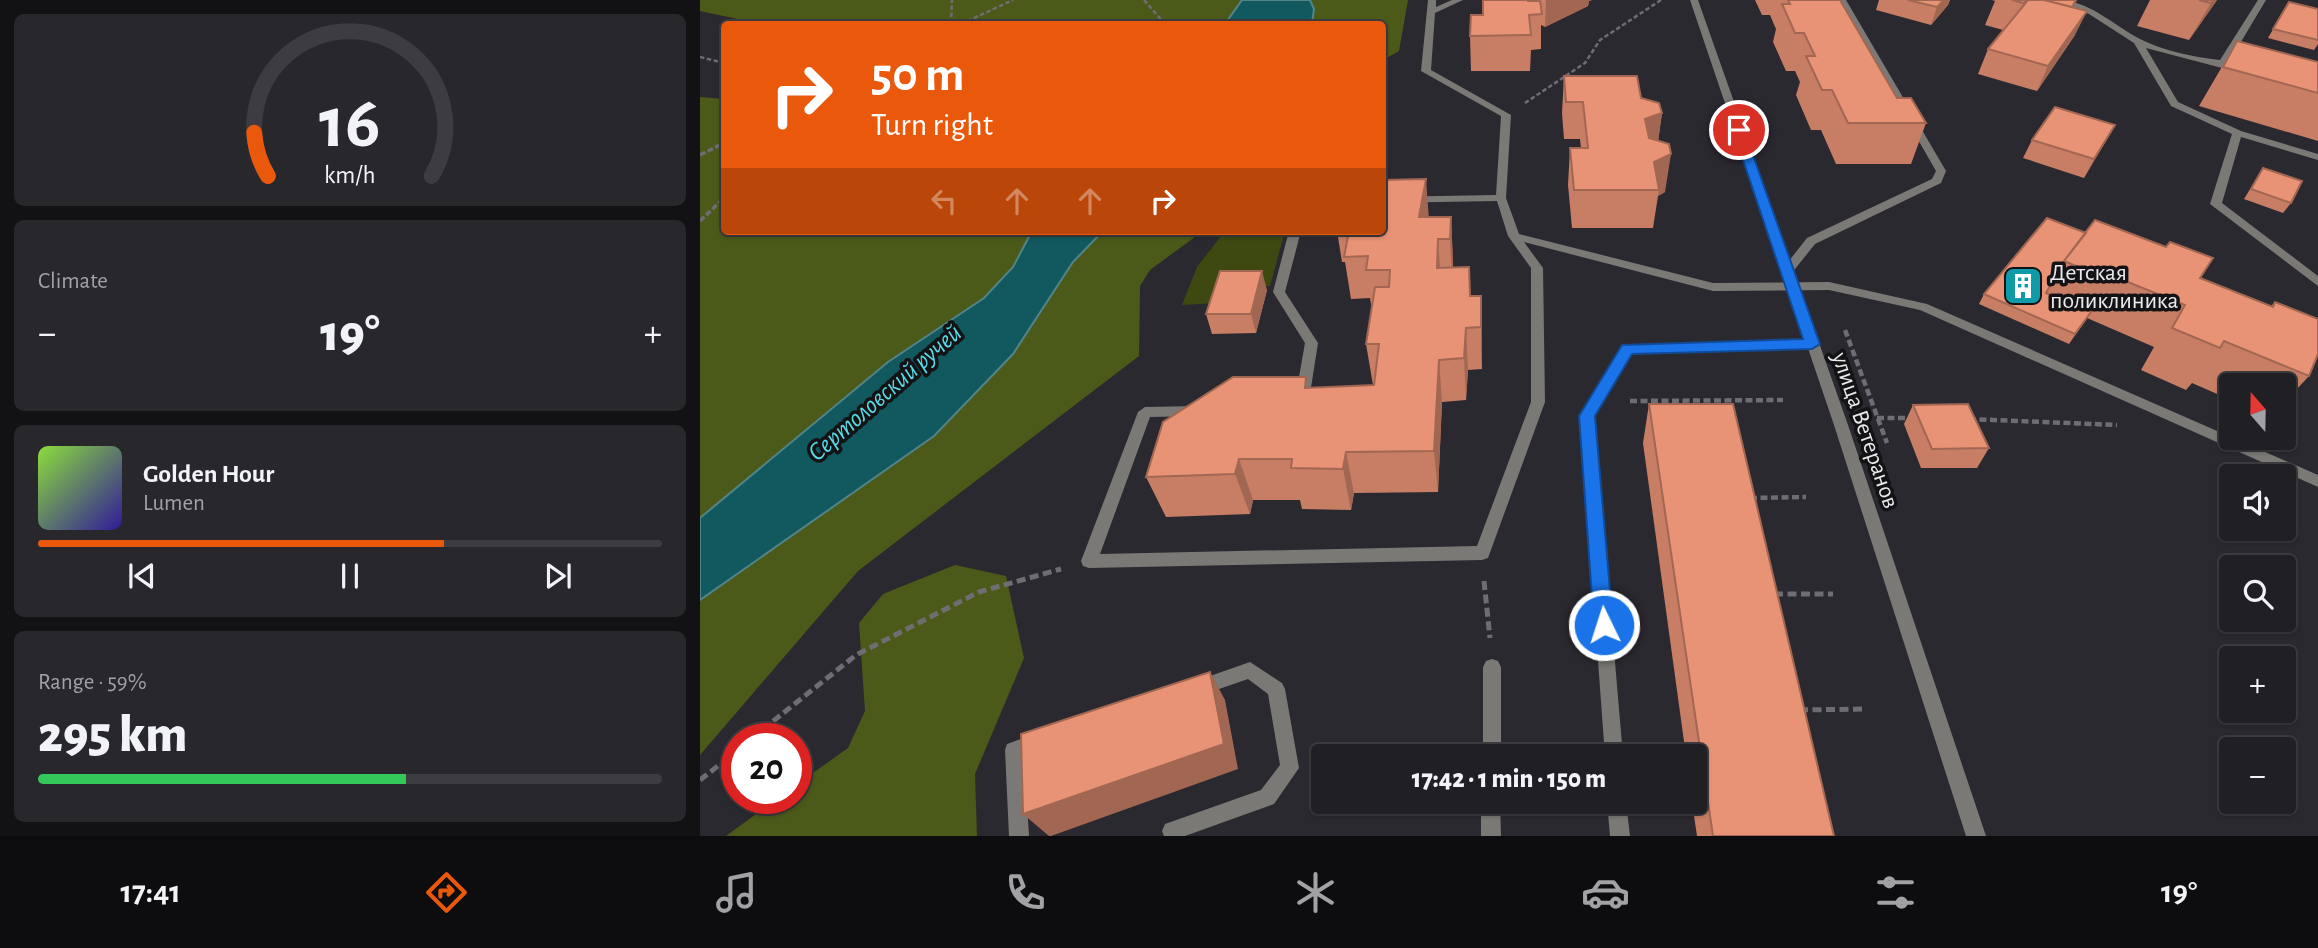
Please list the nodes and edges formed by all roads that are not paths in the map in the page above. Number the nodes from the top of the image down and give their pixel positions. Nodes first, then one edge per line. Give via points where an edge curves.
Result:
1 (1432, 0) edge
2 (1458, 0) edge
3 (1694, 0) edge
4 (1842, 0) edge
5 (2060, 0) edge
6 (2262, 0) edge
7 (2092, 4) edge
8 (1431, 12) junction
9 (2138, 42) junction
10 (2222, 65) junction
11 (2248, 68) edge
12 (2237, 133) junction
13 (2318, 157) edge
14 (1501, 198) junction
15 (1386, 200) edge
16 (1294, 235) edge
17 (1514, 236) junction
18 (1787, 271) junction
19 (2318, 282) edge
20 (1793, 286) junction
21 (1812, 344) junction
22 (1300, 408) edge
23 (1210, 410) edge
24 (2318, 481) edge
25 (1492, 667) road end
26 (1184, 692) edge
27 (1053, 737) edge
28 (1492, 744) edge
29 (1613, 744) edge
30 (1491, 814) edge
31 (1618, 814) edge
32 (1019, 836) edge
33 (1174, 836) edge
34 (1491, 836) edge
35 (1620, 836) edge
36 (1976, 836) edge

1 - 8 street
2 - 8 street
3 - 18 street, улица Ветеранов
4 - 18 street via 1941,172 1937,181 1811,241
5 - 7 street
6 - 10 street
7 - 9 street
8 - 14 street via 1426,71 1506,115
9 - 10 street
9 - 12 street via 2174,104
10 - 11 street
12 - 13 street
12 - 19 street via 2216,204
14 - 15 street
14 - 17 street
16 - 22 street via 1279,292 1312,343
17 - 20 street via 1713,287
17 - 23 street via 1537,268 1538,401 1482,553 1089,561 1145,412
18 - 20 street, улица Ветеранов
20 - 21 street, улица Ветеранов
20 - 24 street via 1829,286 1923,307
21 - 29 street via 1628,349 1587,416
21 - 36 street, улица Ветеранов
25 - 28 street
26 - 33 street via 1250,670 1276,689 1290,768 1267,797 1172,831
27 - 32 street via 1014,750
30 - 34 street
31 - 35 street

